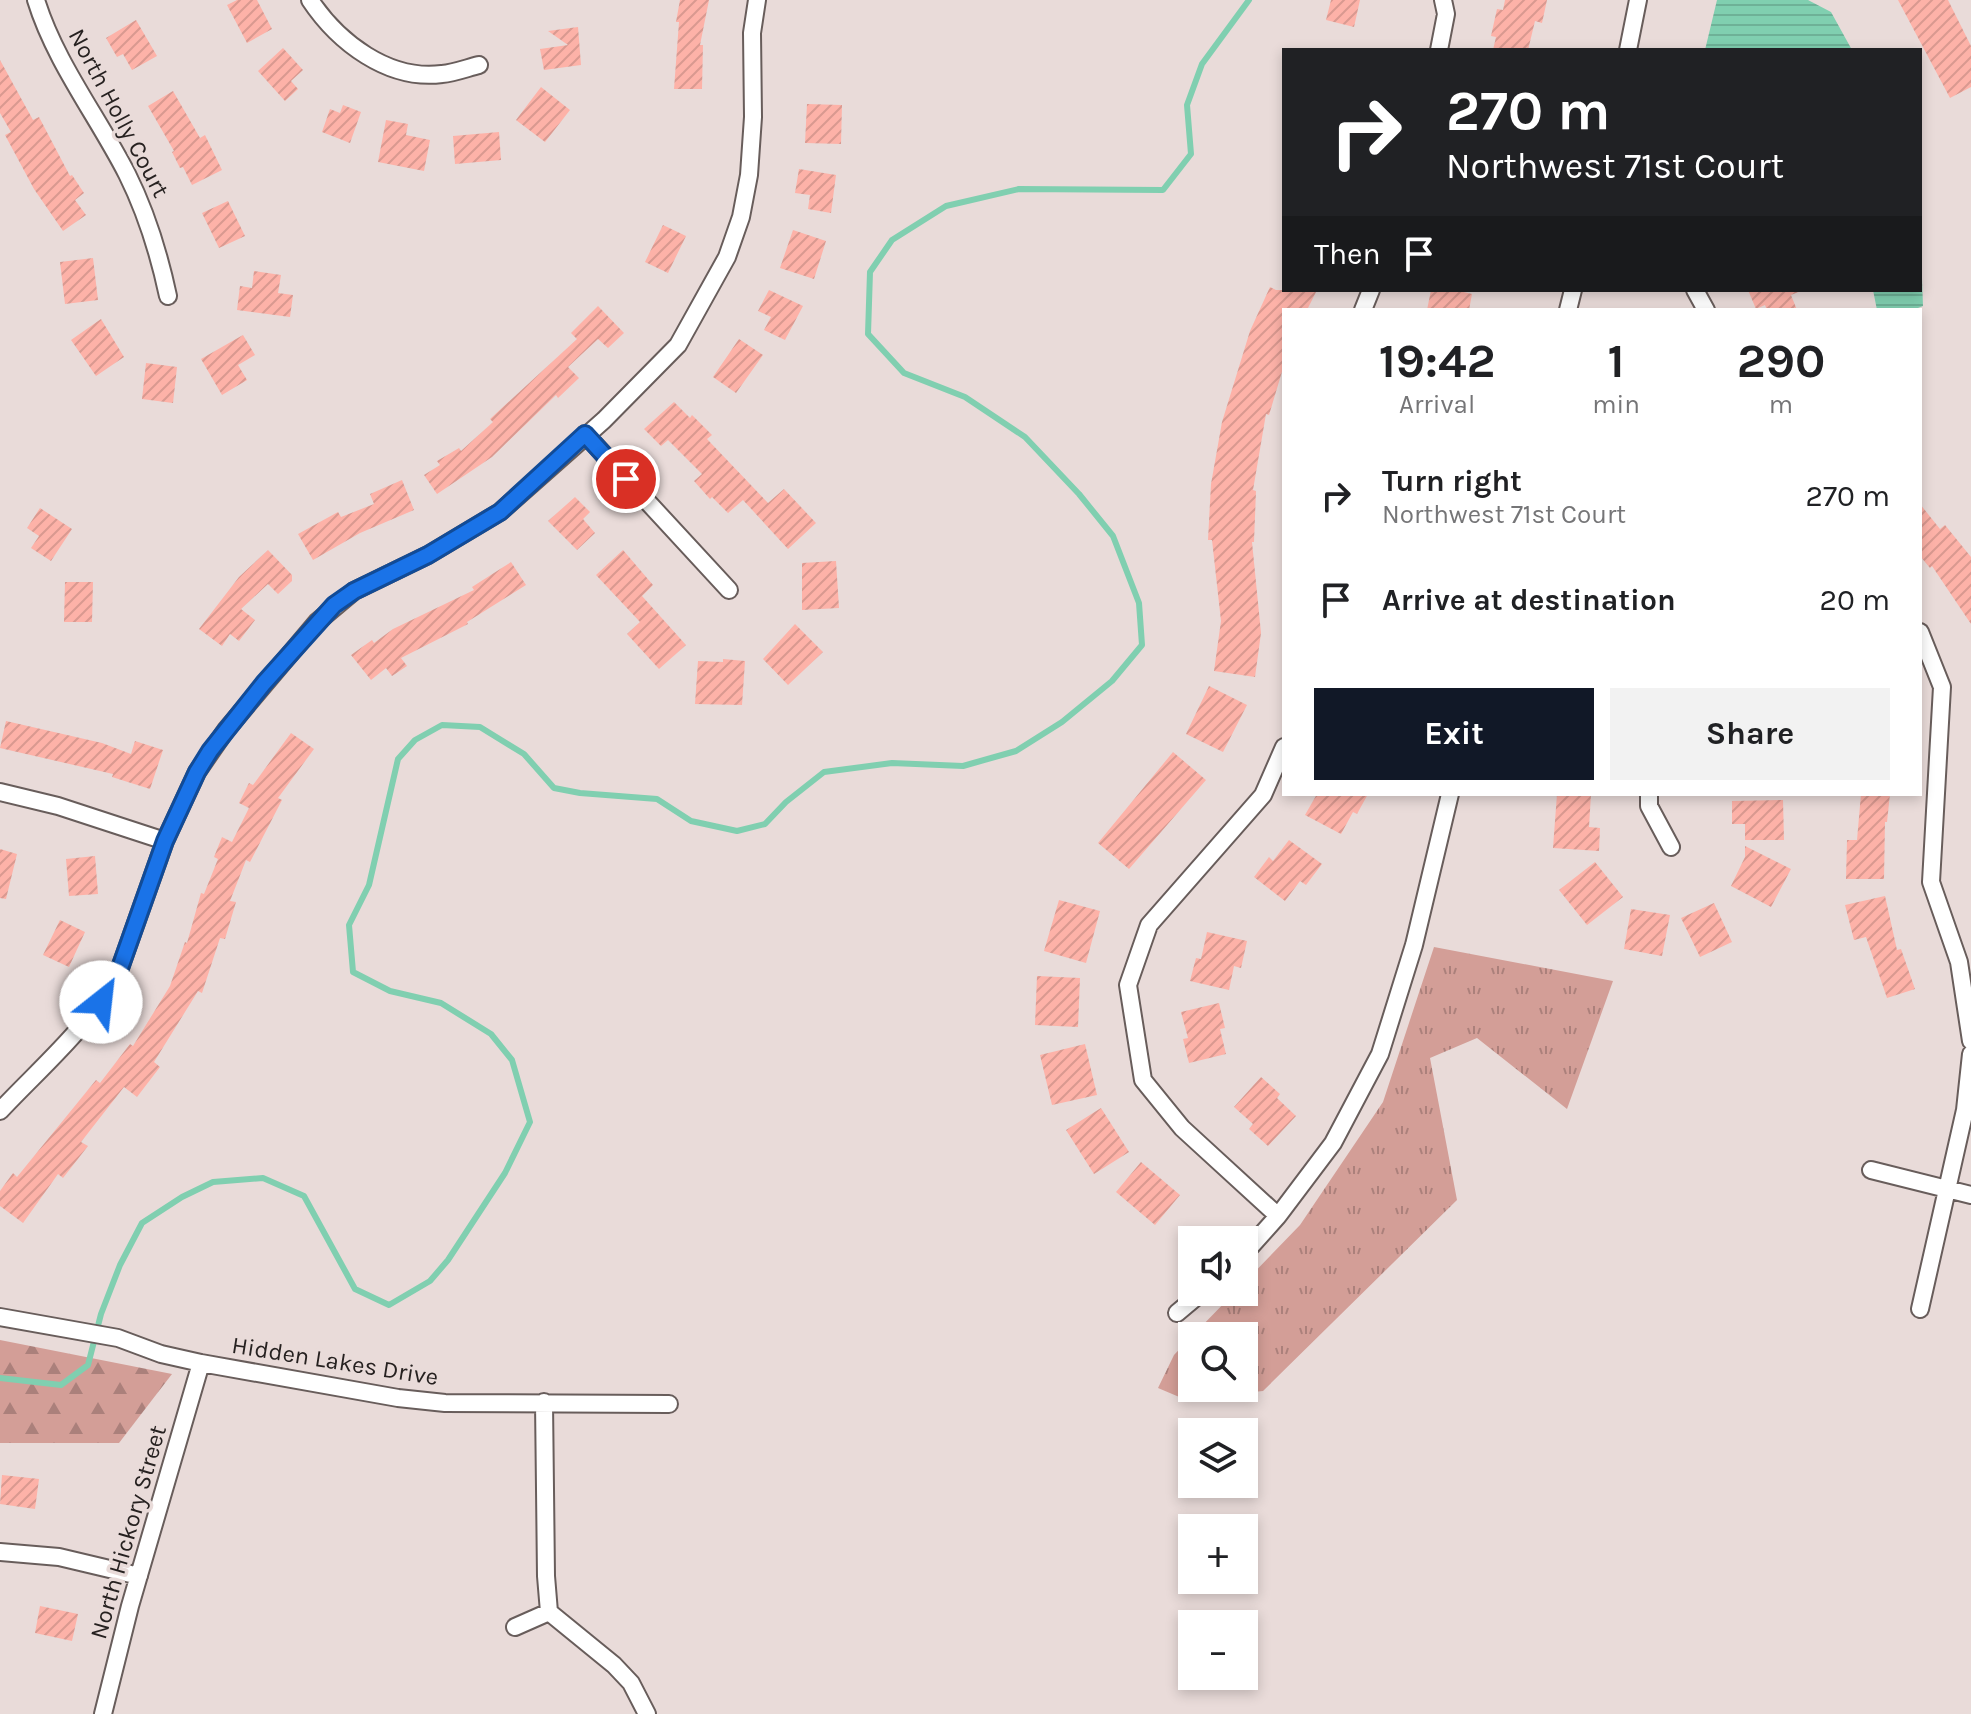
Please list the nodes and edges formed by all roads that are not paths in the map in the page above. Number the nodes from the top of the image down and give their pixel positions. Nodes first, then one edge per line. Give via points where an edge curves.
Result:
1 (36, 0) edge
2 (310, 0) edge
3 (757, 0) edge
4 (1443, 0) edge
5 (1638, 0) edge
6 (1439, 48) edge
7 (1628, 48) edge
8 (479, 65) dead end
9 (168, 296) dead end
10 (585, 434) junction
11 (729, 590) dead end
12 (1922, 637) edge
13 (1282, 752) edge
14 (0, 792) edge
15 (1450, 796) edge
16 (1649, 796) edge
17 (165, 841) junction
18 (1671, 847) dead end
19 (1971, 1041) edge
20 (1971, 1054) edge
21 (0, 1111) edge
22 (1871, 1170) dead end
23 (1947, 1189) junction
24 (1971, 1195) edge
25 (1278, 1216) junction
26 (1258, 1238) edge
27 (1185, 1306) edge
28 (1920, 1309) dead end
29 (1177, 1313) dead end
30 (0, 1317) edge
31 (201, 1363) junction
32 (544, 1402) junction
33 (669, 1404) dead end
34 (0, 1552) edge
35 (139, 1576) junction
36 (549, 1612) junction
37 (515, 1627) dead end
38 (103, 1714) edge
39 (647, 1714) edge

1 - 9 street, North Holly Court via 149,223
2 - 8 street via 336,34 372,60 441,75
3 - 10 street via 749,175 727,257 678,345
4 - 6 street via 1446,14
5 - 7 street
10 - 11 street
10 - 17 street via 500,512 334,605 210,751
12 - 19 street via 1942,687 1931,882 1959,962
13 - 25 street via 1263,795 1149,925 1128,985 1143,1080 1182,1128
14 - 17 street
15 - 25 street via 1414,945 1380,1054 1333,1143
16 - 18 street
17 - 21 street via 111,987
20 - 23 street
22 - 23 street
23 - 24 street
23 - 28 street
25 - 26 street
27 - 29 street
30 - 31 street, Hidden Lakes Drive via 118,1338
31 - 32 street, Hidden Lakes Drive via 398,1398
31 - 35 street, North Hickory Street
32 - 33 street, Hidden Lakes Drive
32 - 36 street
34 - 35 street via 59,1557
35 - 38 street, North Hickory Street
36 - 37 street
36 - 39 street via 614,1665 631,1683

